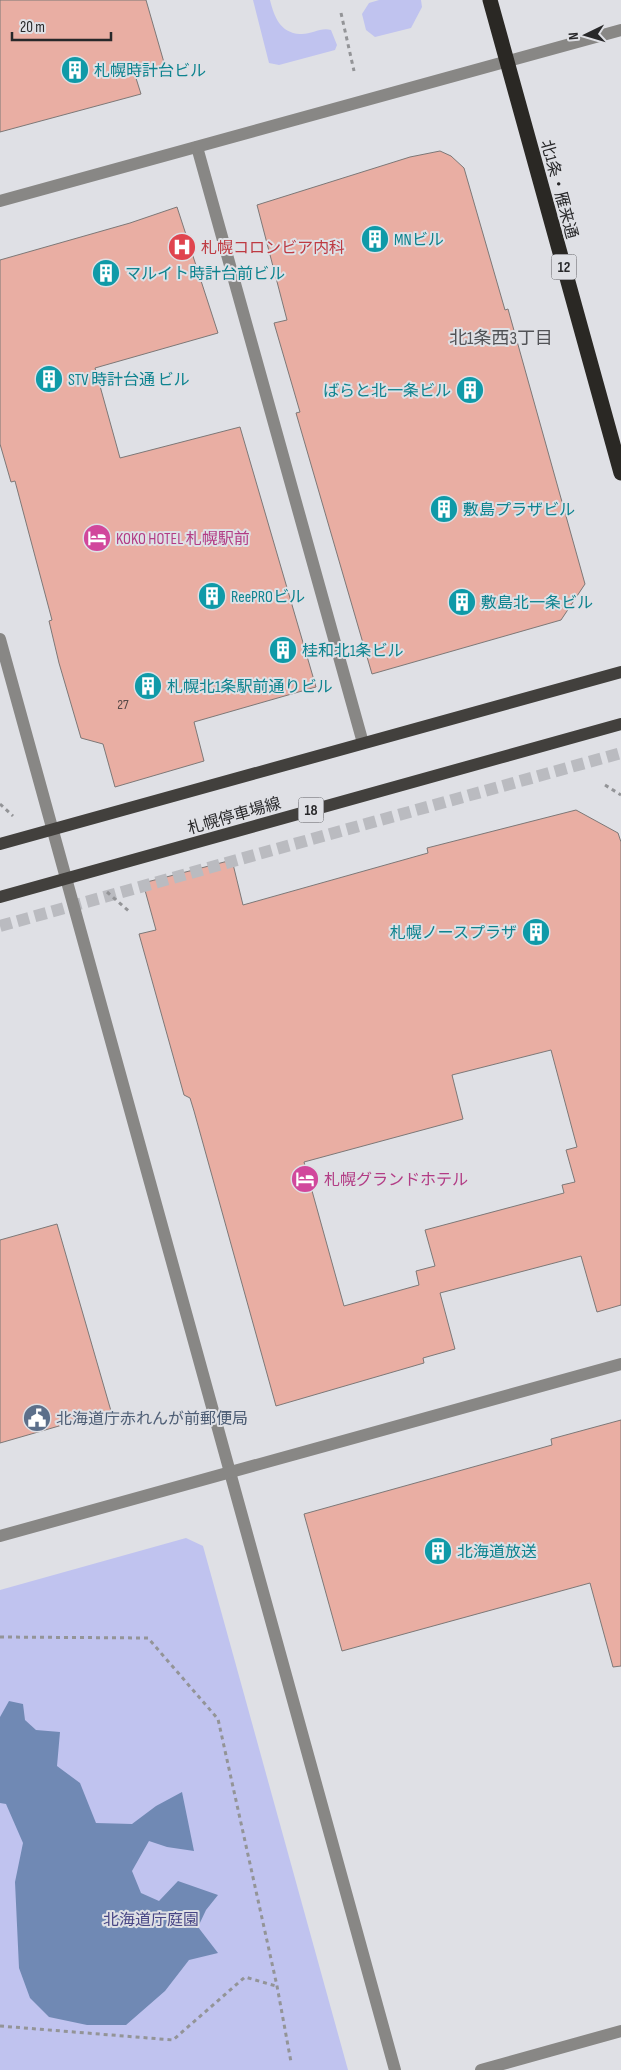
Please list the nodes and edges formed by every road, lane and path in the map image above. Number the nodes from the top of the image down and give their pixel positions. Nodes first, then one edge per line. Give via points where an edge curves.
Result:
1 (490, 0) edge
2 (340, 13) dead end
3 (621, 30) edge
4 (506, 61) junction
5 (354, 71) dead end
6 (197, 147) junction
7 (0, 201) edge
8 (621, 473) edge
9 (0, 639) edge
10 (621, 672) edge
11 (621, 724) edge
12 (363, 743) junction
13 (605, 785) dead end
14 (621, 795) edge
15 (53, 829) junction
16 (0, 844) edge
17 (67, 878) junction
18 (0, 897) edge
19 (621, 1364) edge
20 (231, 1472) junction
21 (0, 1536) edge
22 (0, 1637) edge
23 (277, 1986) junction
24 (0, 2026) edge
25 (621, 2031) edge
26 (291, 2062) dead end
27 (394, 2070) edge
28 (481, 2070) edge

1 - 4 highway, 北1条・雁来通 / 12
2 - 5 path
3 - 4 street
4 - 6 street
4 - 8 highway, 北1条・雁来通 / 12
6 - 7 street
6 - 12 street
9 - 15 street
10 - 12 main road
11 - 17 main road, 札幌停車場線 / 18
12 - 15 main road
13 - 14 path
15 - 16 main road
15 - 17 street
17 - 18 main road, 札幌停車場線 / 18
17 - 20 street
19 - 20 street
20 - 21 street
20 - 27 street
22 - 23 path via 148,1638 218,1719
23 - 24 path via 245,1977 173,2040
23 - 26 path
25 - 28 street

